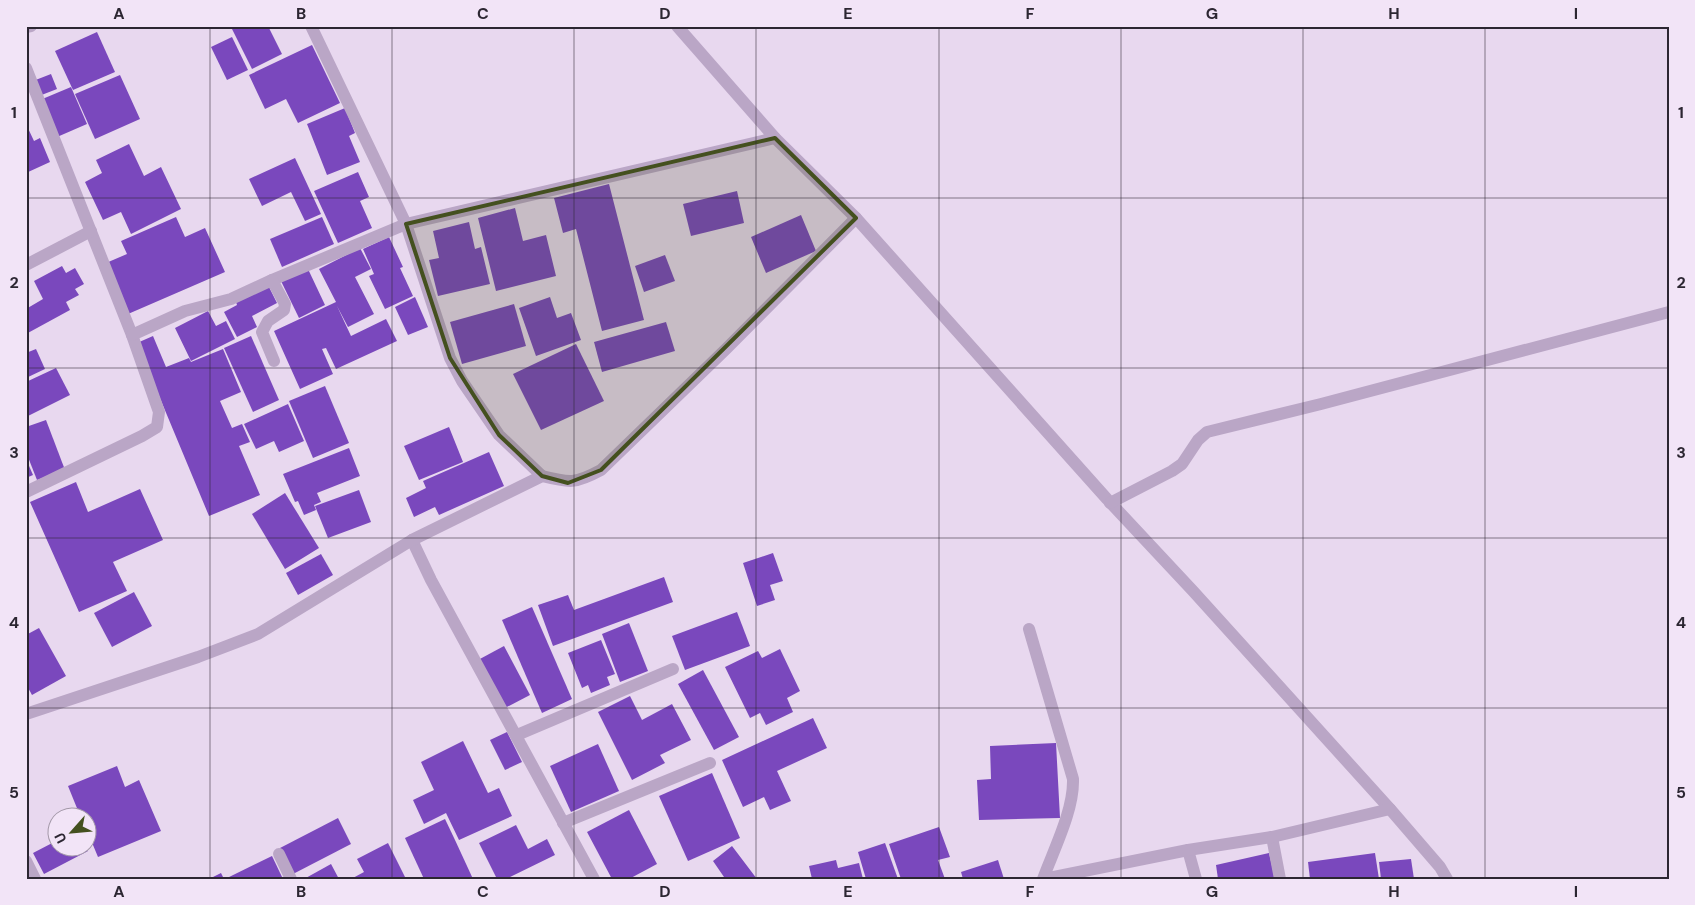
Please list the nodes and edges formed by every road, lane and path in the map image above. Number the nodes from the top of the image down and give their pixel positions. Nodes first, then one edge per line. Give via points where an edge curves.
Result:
1 (31, 26) edge
2 (311, 26) edge
3 (677, 26) edge
4 (26, 27) edge
5 (26, 68) edge
6 (775, 138) junction
7 (856, 218) junction
8 (406, 224) junction
9 (90, 231) junction
10 (26, 265) edge
11 (272, 280) junction
12 (1669, 312) edge
13 (132, 336) junction
14 (274, 361) dead end
15 (542, 476) junction
16 (26, 492) edge
17 (1108, 501) junction
18 (412, 540) junction
19 (1029, 629) dead end
20 (673, 669) dead end
21 (26, 714) edge
22 (517, 735) junction
23 (710, 762) dead end
24 (1390, 809) junction
25 (563, 823) junction
26 (1272, 837) junction
27 (1188, 850) junction
28 (279, 854) dead end
29 (26, 861) edge
30 (35, 879) edge
31 (292, 879) edge
32 (594, 879) edge
33 (1044, 879) edge
34 (1196, 879) edge
35 (1280, 879) edge
36 (1447, 879) edge

1 - 4 street
2 - 8 street
3 - 6 street
5 - 9 street
6 - 7 street
6 - 8 street
7 - 15 street via 601,470 568,483
7 - 17 street
8 - 11 street
8 - 15 street via 450,358 462,381 499,436
9 - 10 street
9 - 13 street
11 - 13 street via 231,299 185,311
11 - 14 street via 285,304 284,310 268,321 262,332
12 - 17 street via 1206,432 1182,464
13 - 16 street via 159,412 157,427
15 - 18 street
17 - 24 street
18 - 21 street via 258,634
18 - 22 street
19 - 33 street via 1073,779 1070,807
20 - 22 street
22 - 25 street
23 - 25 street
24 - 26 street
24 - 36 street
25 - 32 street
26 - 27 street
26 - 35 street
27 - 33 street
27 - 34 street
28 - 31 street
29 - 30 street

